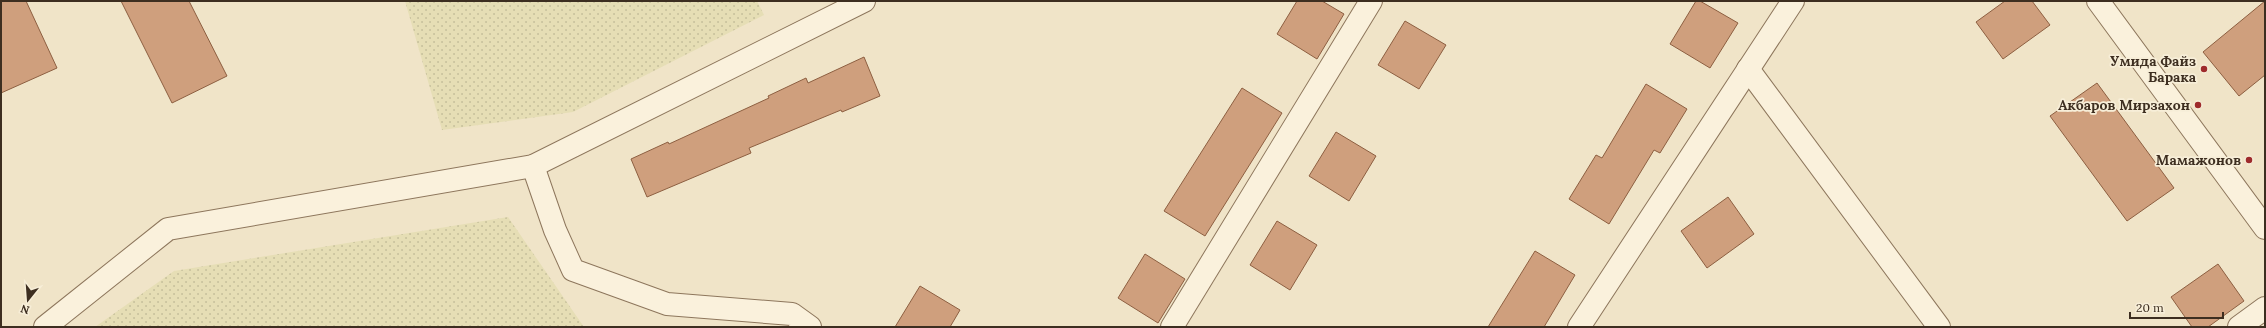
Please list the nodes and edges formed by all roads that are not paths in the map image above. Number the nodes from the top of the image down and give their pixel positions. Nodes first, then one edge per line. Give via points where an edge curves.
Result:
1 (864, 1) edge
2 (1371, 1) edge
3 (1793, 1) edge
4 (2098, 1) edge
5 (1748, 69) junction
6 (533, 166) junction
7 (2265, 228) edge
8 (2265, 308) edge
9 (45, 327) edge
10 (810, 327) edge
11 (1172, 327) edge
12 (1578, 327) edge
13 (1940, 327) edge
14 (2239, 327) edge

1 - 6 street
2 - 11 street
3 - 5 street
4 - 7 street
5 - 12 street
5 - 13 street
6 - 9 street via 168,229
6 - 10 street via 555,230 573,270 667,304 792,314
8 - 14 street

